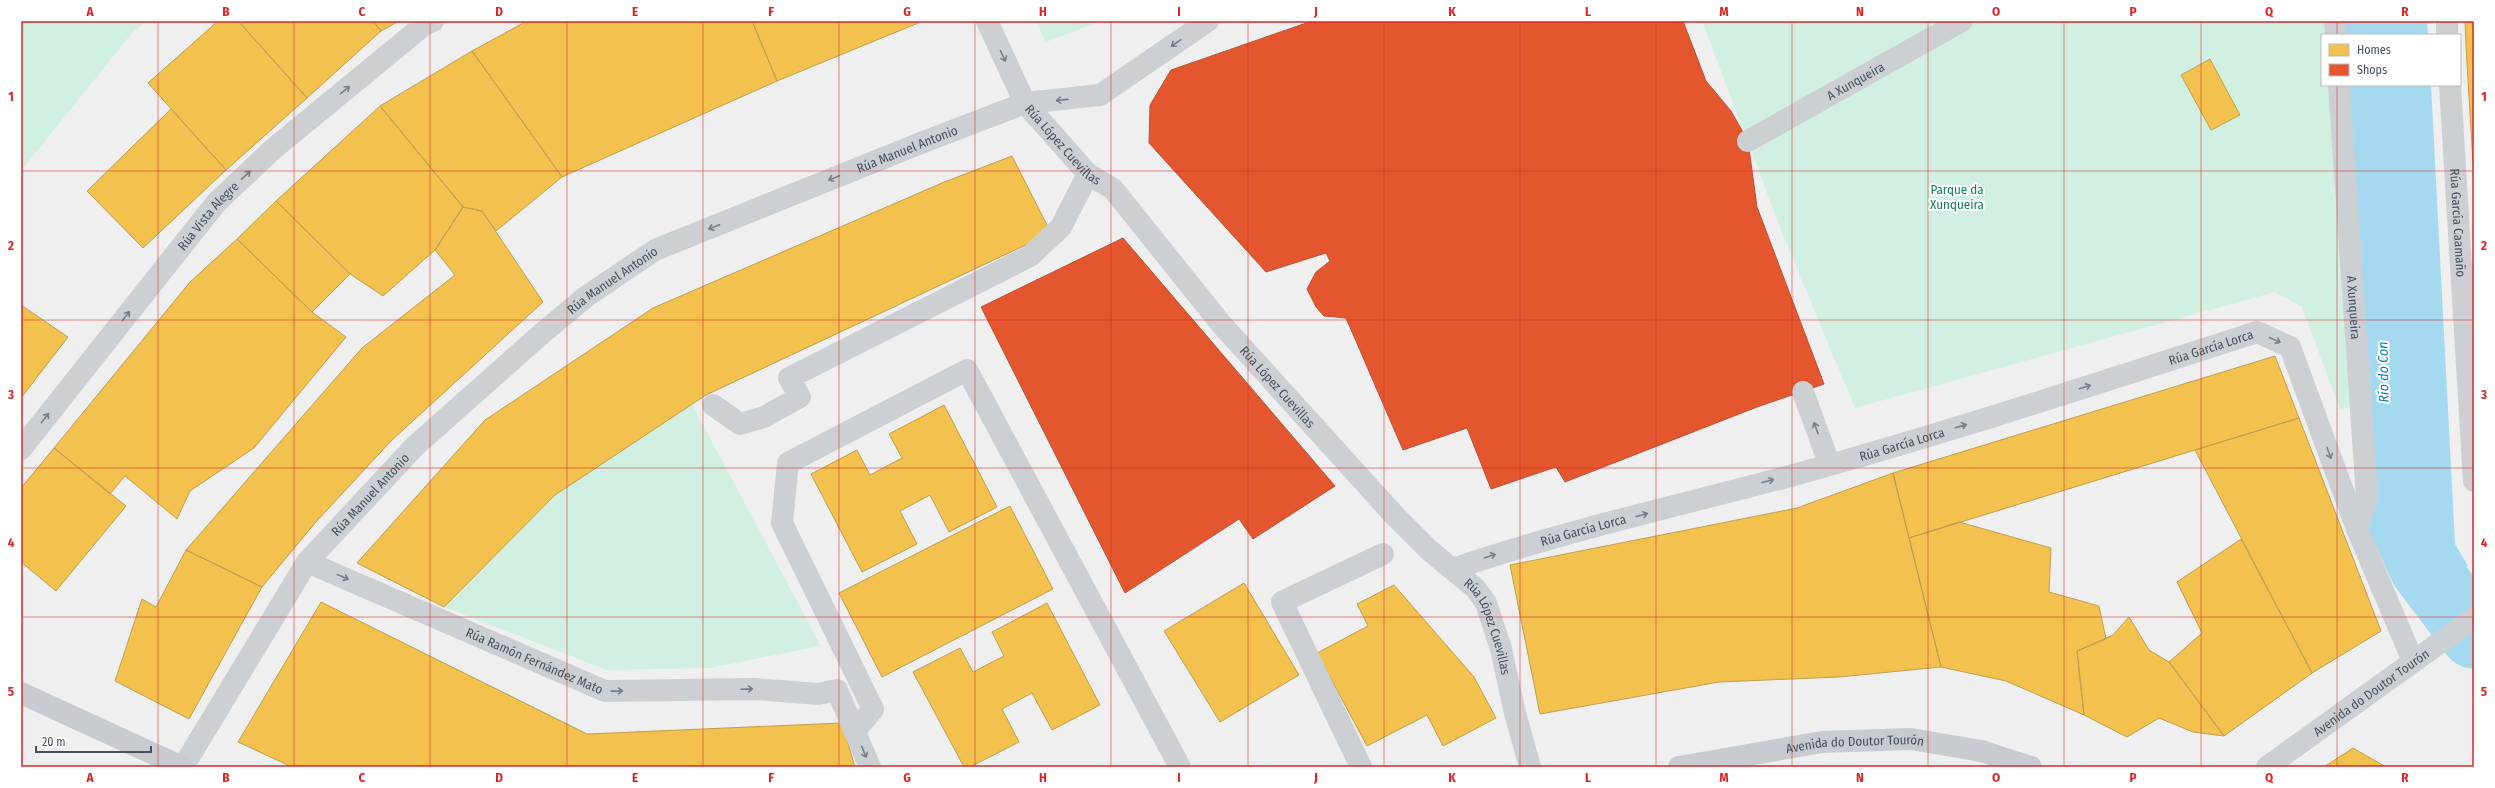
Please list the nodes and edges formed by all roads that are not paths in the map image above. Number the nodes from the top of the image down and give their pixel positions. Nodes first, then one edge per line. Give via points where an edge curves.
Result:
1 (433, 21) edge
2 (987, 21) edge
3 (1208, 21) edge
4 (1962, 21) edge
5 (2335, 21) edge
6 (2447, 21) edge
7 (2336, 34) edge
8 (2448, 34) edge
9 (2339, 86) edge
10 (2450, 86) edge
11 (1025, 104) junction
12 (1748, 141) dead end
13 (1088, 174) junction
14 (1803, 392) dead end
15 (713, 405) dead end
16 (21, 449) edge
17 (1830, 463) junction
18 (2474, 481) edge
19 (2357, 529) junction
20 (1383, 554) dead end
21 (307, 562) junction
22 (1453, 569) junction
23 (2474, 618) edge
24 (2421, 656) junction
25 (21, 693) edge
26 (855, 731) junction
27 (183, 767) edge
28 (870, 767) edge
29 (1180, 767) edge
30 (1361, 767) edge
31 (1530, 767) edge
32 (1678, 767) edge
33 (2030, 767) edge
34 (2267, 767) edge

16 -> 1 street, Rúa Vista Alegre via 216,203 272,150 424,25
2 -> 11 street, Rúa López Cuevillas
3 -> 11 street, Rúa Manuel Antonio via 1100,95
4 - 12 street, A Xunqueira
5 - 7 street
6 - 8 street
9 - 19 street, A Xunqueira via 2366,498
10 - 18 street, Rúa García Caamaño
11 - 13 street, Rúa López Cuevillas
11 -> 21 street, Rúa Manuel Antonio via 655,250 588,296 546,330 420,441
13 - 15 street via 1061,227 1030,256 789,378 800,397 764,417 740,424
13 - 22 street, Rúa López Cuevillas via 1112,189 1222,325 1395,516 1428,550
17 -> 14 street
17 -> 19 street, Rúa García Lorca via 2008,413 2257,332 2290,347
22 -> 17 street, Rúa García Lorca via 1519,546
19 - 24 street, Rúa García Lorca
20 - 30 street via 1282,602
21 -> 26 street, Rúa Ramón Fernández Mato via 605,691 754,689 818,694 837,690
21 - 27 street, Rúa Manuel Antonio
22 - 31 street, Rúa López Cuevillas via 1475,588 1486,603 1501,648 1514,713
23 - 24 street, Avenida do Doutor Tourón
24 - 34 street, Avenida do Doutor Tourón
25 - 27 main road
26 -> 28 street, Rúa Ramón Fernández Mato
26 - 29 street via 873,709 782,523 788,463 967,370
32 - 33 main road, Avenida do Doutor Tourón via 1822,742 1911,739 1981,751

